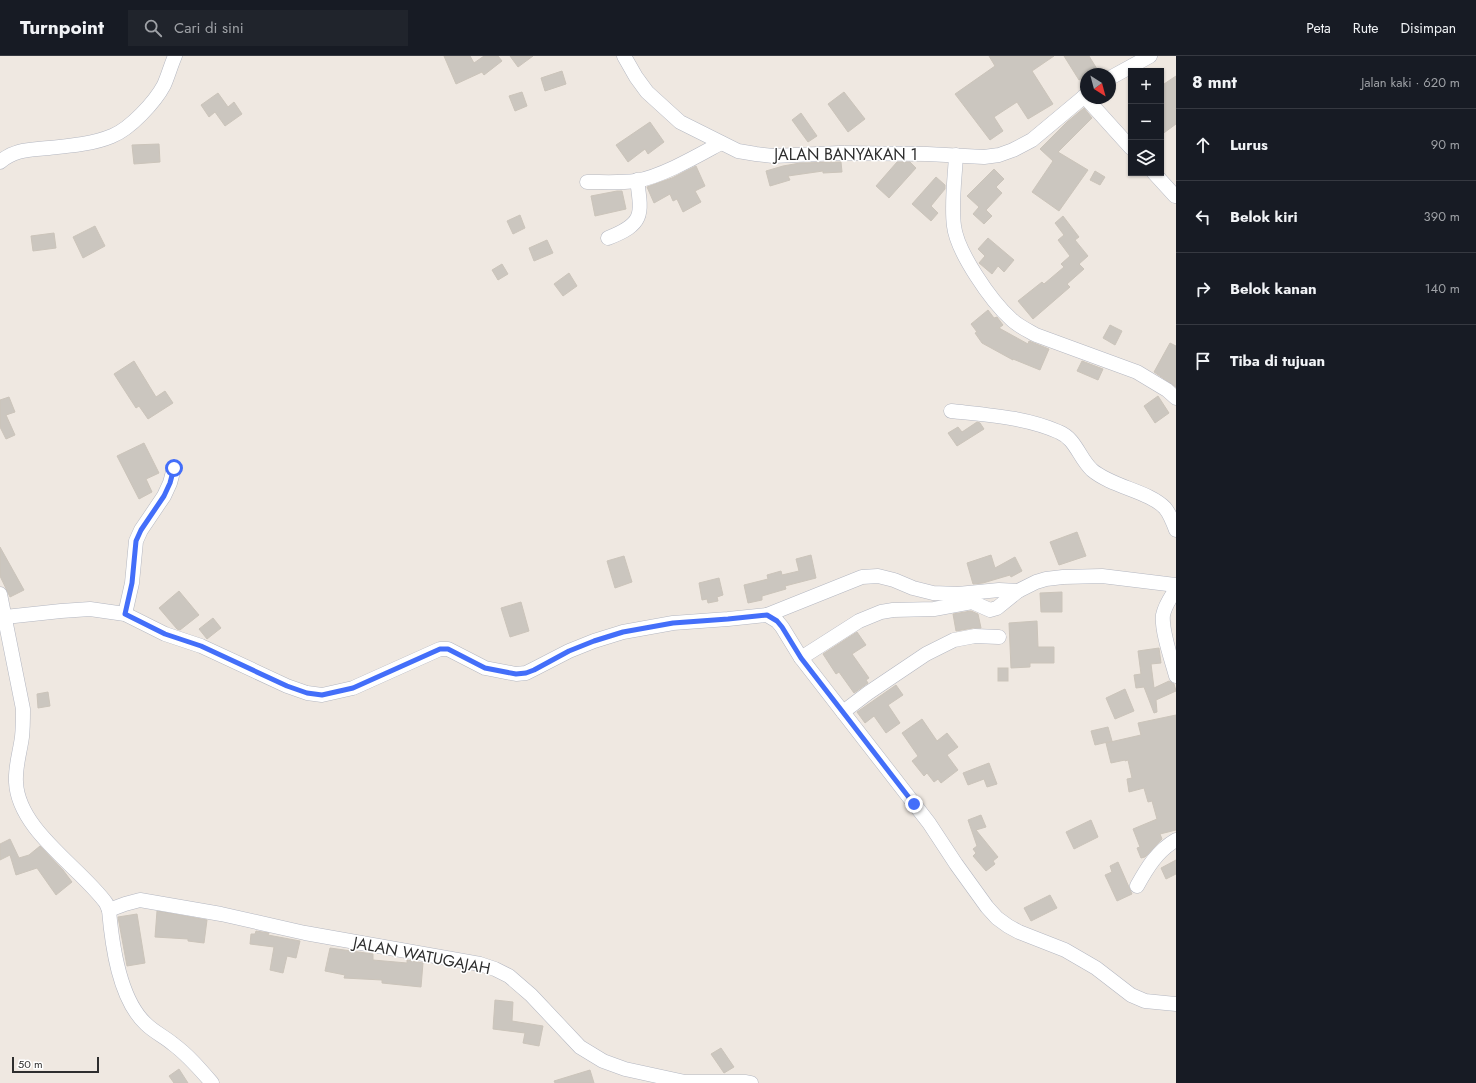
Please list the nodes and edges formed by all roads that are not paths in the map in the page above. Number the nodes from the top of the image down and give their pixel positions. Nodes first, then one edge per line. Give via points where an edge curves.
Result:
1 (175, 56) edge
2 (624, 56) edge
3 (1150, 56) edge
4 (1116, 75) edge
5 (1080, 100) edge
6 (1092, 104) edge
7 (721, 143) junction
8 (1128, 145) edge
9 (956, 155) junction
10 (0, 162) edge
11 (1157, 176) edge
12 (637, 180) junction
13 (587, 182) dead end
14 (1175, 196) dead end
15 (608, 238) dead end
16 (1176, 398) edge
17 (951, 411) dead end
18 (174, 468) dead end
19 (1176, 530) edge
20 (1176, 585) edge
21 (1176, 589) edge
22 (1018, 591) junction
23 (0, 594) edge
24 (125, 614) junction
25 (767, 615) junction
26 (5, 618) junction
27 (999, 637) dead end
28 (801, 658) junction
29 (1176, 676) edge
30 (843, 712) junction
31 (1176, 840) edge
32 (1137, 886) dead end
33 (109, 910) junction
34 (1176, 1004) edge
35 (685, 1082) edge
36 (212, 1083) edge
37 (751, 1083) edge

1 - 10 street via 164,85 154,100 122,131 94,142 25,150 10,154
2 - 7 street, JALAN BANYAKAN 1 via 647,92 680,122
3 - 4 street
5 - 9 street, JALAN BANYAKAN 1 via 1032,140 1014,150 984,157
6 - 8 street
7 - 9 street, JALAN BANYAKAN 1 via 738,151 773,156 840,153
7 - 12 street via 682,164
9 - 16 street via 954,226 970,266 1010,318 1036,335 1137,372
11 - 14 street
12 - 13 street
12 - 15 street via 640,213 634,224
17 - 19 street via 1024,421 1060,432 1073,442 1092,470 1165,508
18 - 24 street via 164,496 136,541 132,583
20 - 22 street via 1115,578 1076,577 1046,579
21 - 29 street via 1163,614
22 - 25 street via 933,593 878,576 862,577
22 - 28 street via 997,608 990,610 972,602 934,609 881,612 859,622
23 - 26 street
24 - 25 street via 165,634 201,646 287,686 322,695 353,688 440,649 448,649 485,668 516,674 526,673 569,651 623,632 673,623
24 - 26 street via 90,609
25 - 28 street via 782,627
26 - 33 street via 23,709 22,738 17,764 18,795 22,806 42,835 102,898
27 - 30 street via 975,636 954,640 898,671
28 - 30 street
30 - 34 street via 925,818 997,918 1019,932 1065,950 1096,968 1131,995 1145,1001
31 - 32 street via 1152,862
33 - 35 street, JALAN WATUGAJAH via 140,900 480,964 509,976 531,995 580,1047 603,1061 625,1069
33 - 36 street via 115,957 123,985 137,1013 146,1024 188,1057
35 - 37 street, JALAN WATUGAJAH

